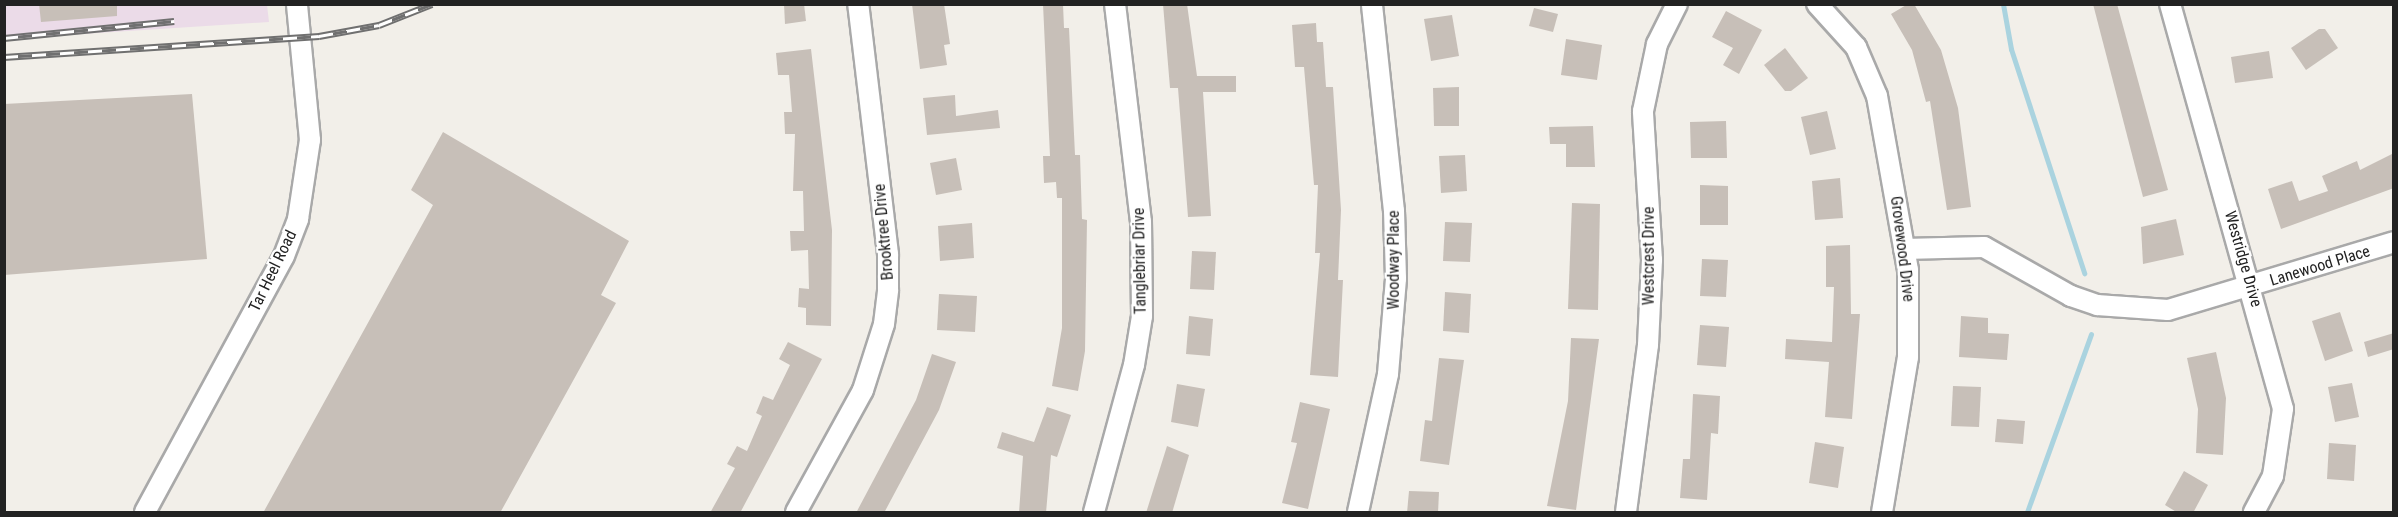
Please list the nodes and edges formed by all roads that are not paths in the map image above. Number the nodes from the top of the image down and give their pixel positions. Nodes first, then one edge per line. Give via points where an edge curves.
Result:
1 (297, 4) edge
2 (858, 4) edge
3 (1115, 4) edge
4 (1372, 4) edge
5 (1677, 4) edge
6 (1817, 4) edge
7 (2172, 5) edge
8 (2394, 242) edge
9 (1904, 249) junction
10 (2251, 287) junction
11 (145, 513) edge
12 (796, 513) edge
13 (1094, 513) edge
14 (1358, 513) edge
15 (1626, 513) edge
16 (1882, 513) edge
17 (2254, 513) edge

1 - 11 street, Tar Heel Road via 310,140 298,219 284,256
2 - 12 street, Brooktree Drive via 888,254 886,313 863,390
3 - 13 street, Tanglebriar Drive via 1141,222 1142,316 1134,365
4 - 14 street, Woodway Place via 1394,211 1396,278 1388,374
5 - 15 street, Westcrest Drive via 1657,44 1643,111 1652,260 1648,345
6 - 9 street, Grovewood Drive via 1856,47 1877,96
7 - 10 street, Westridge Drive
8 - 10 street, Lanewood Place
9 - 10 street, Lanewood Place via 1984,247 2071,296 2121,310 2168,310
9 - 16 street, Grovewood Drive via 1908,357
10 - 17 street, Westridge Drive via 2283,409 2273,476

